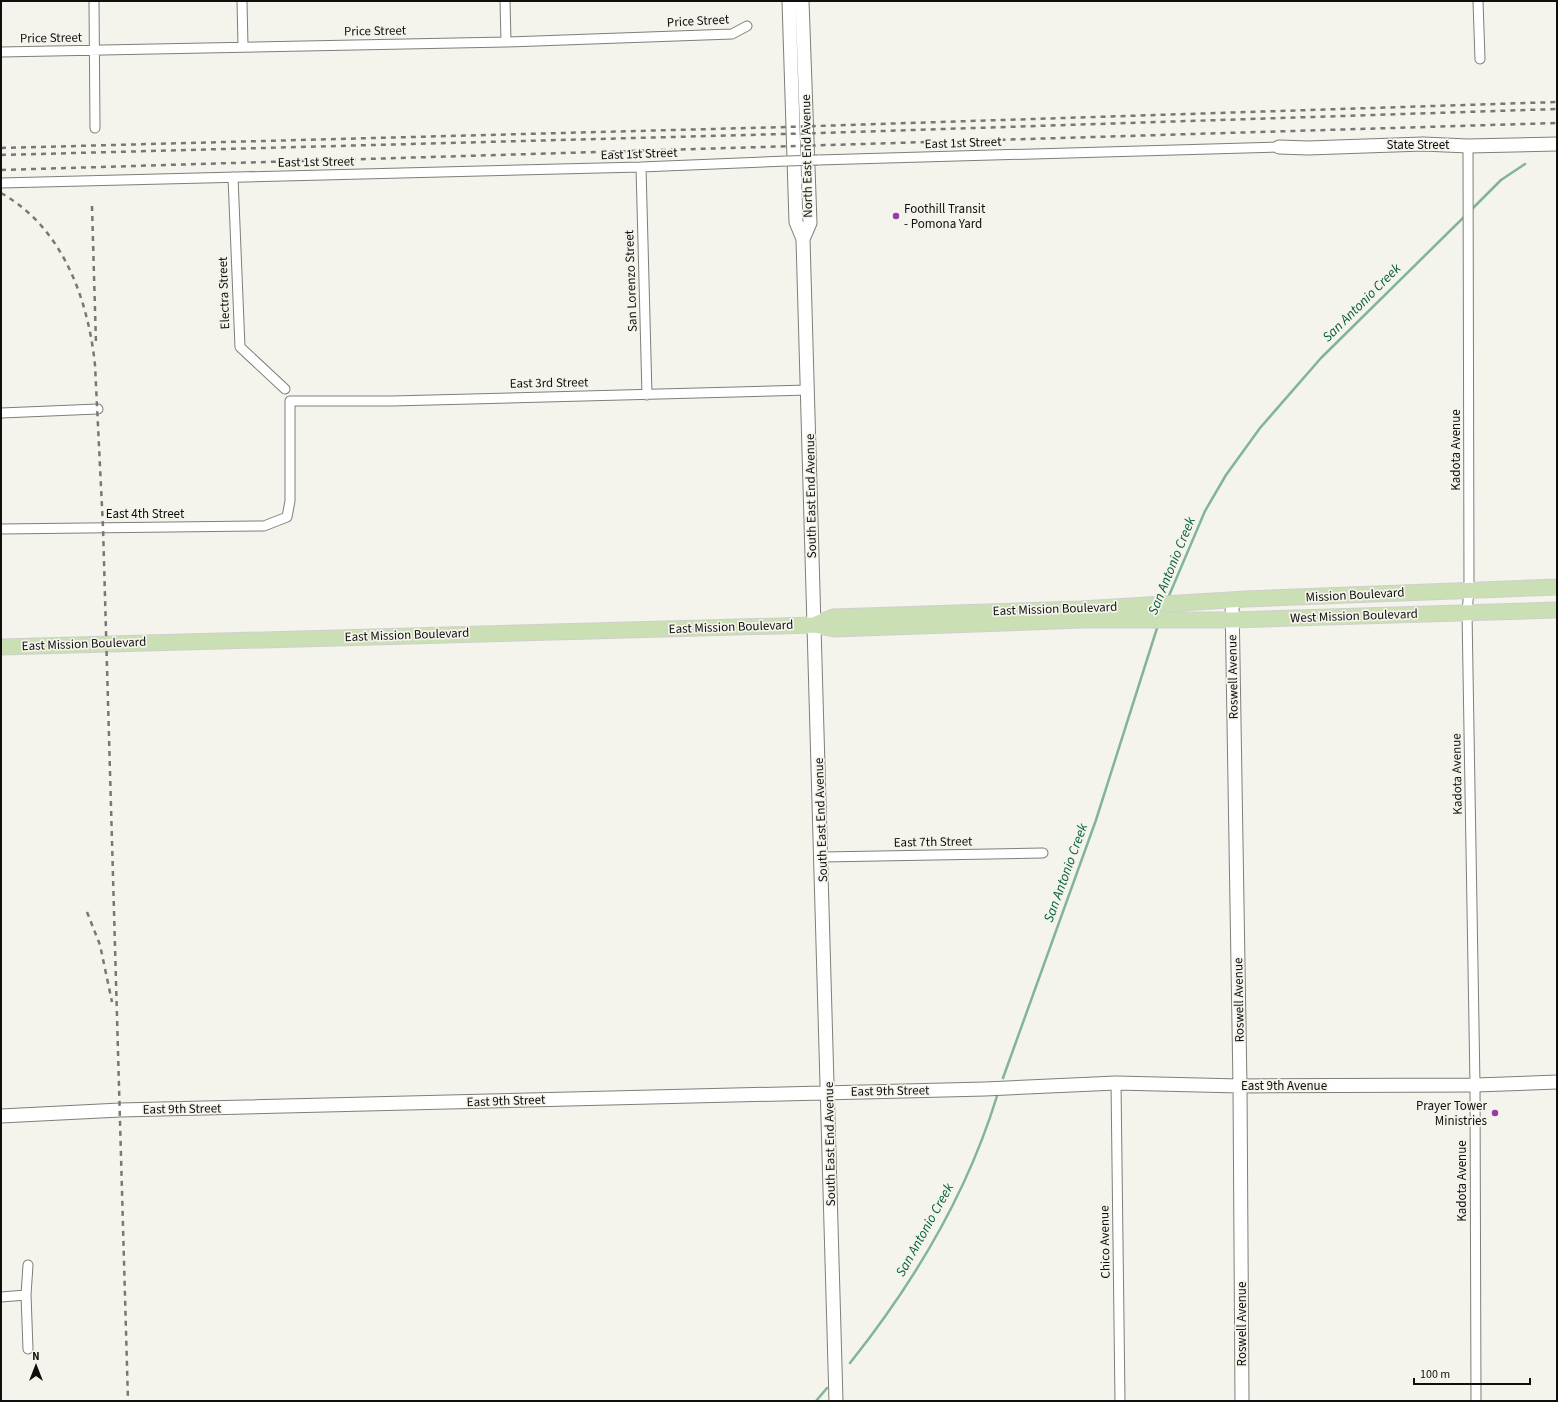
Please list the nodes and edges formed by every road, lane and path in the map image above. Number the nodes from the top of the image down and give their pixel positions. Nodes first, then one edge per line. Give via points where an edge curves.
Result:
1 (94, 1) edge
2 (242, 1) edge
3 (505, 1) edge
4 (789, 1) edge
5 (802, 1) edge
6 (1478, 1) edge
7 (747, 26) dead end
8 (506, 42) junction
9 (244, 46) junction
10 (94, 50) junction
11 (1, 52) edge
12 (1480, 59) dead end
13 (95, 128) dead end
14 (1557, 144) edge
15 (1468, 146) junction
16 (1279, 147) joint
17 (641, 167) junction
18 (233, 177) junction
19 (1, 183) edge
20 (803, 239) junction
21 (285, 389) dead end
22 (808, 390) junction
23 (647, 395) junction
24 (98, 410) dead end
25 (1, 413) edge
26 (287, 517) joint
27 (1, 530) edge
28 (1557, 587) edge
29 (1469, 590) junction
30 (1232, 600) junction
31 (1152, 605) joint
32 (1557, 610) edge
33 (1467, 612) junction
34 (1152, 620) joint
35 (1232, 620) junction
36 (814, 625) junction
37 (1, 647) edge
38 (1043, 853) dead end
39 (823, 857) junction
40 (1557, 1082) edge
41 (1116, 1083) junction
42 (1475, 1085) junction
43 (1240, 1086) junction
44 (1010, 1088) joint
45 (829, 1092) junction
46 (1, 1116) edge
47 (28, 1265) dead end
48 (26, 1295) junction
49 (1, 1296) edge
50 (28, 1349) dead end
51 (836, 1401) edge
52 (1120, 1401) edge
53 (1242, 1401) edge
54 (1476, 1401) edge

1 - 10 street
2 - 9 street
3 - 8 street
4 - 20 street, North East End Avenue via 796,222
5 - 20 street, North East End Avenue via 810,222
6 - 12 street
7 - 8 street, Price Street via 732,34
8 - 9 street, Price Street
9 - 10 street, Price Street
10 - 11 street, Price Street
10 - 13 street
14 - 15 street, State Street
15 - 16 street, State Street via 1423,144
15 - 29 street, Kadota Avenue
16 - 17 street, East 1st Street, bridge
17 - 18 street, East 1st Street
17 - 23 street, San Lorenzo Street
18 - 19 street, East 1st Street
18 - 21 street, Electra Street via 240,347
20 - 22 street, South East End Avenue
22 - 23 street, East 3rd Street
22 - 36 street, South East End Avenue
23 - 26 street, East 3rd Street via 290,401 290,501
24 - 25 street
26 - 27 street, East 4th Street via 264,526
28 - 29 main road, Mission Boulevard
29 - 30 main road, Mission Boulevard
29 - 33 street, Kadota Avenue
30 - 31 main road, Mission Boulevard
30 - 35 street, Roswell Avenue
31 - 36 main road, East Mission Boulevard via 833,617
32 - 33 main road, West Mission Boulevard
33 - 35 main road, West Mission Boulevard
33 - 42 street, Kadota Avenue
34 - 35 main road, West Mission Boulevard
34 - 36 main road, East Mission Boulevard via 834,628
35 - 43 street, Roswell Avenue
36 - 37 main road, East Mission Boulevard
36 - 39 street, South East End Avenue
38 - 39 street, East 7th Street
39 - 45 street, South East End Avenue
40 - 42 street, East 9th Avenue
41 - 43 street, East 9th Avenue
41 - 44 street, East 9th Avenue
41 - 52 street, Chico Avenue
42 - 43 street, East 9th Avenue
42 - 54 street, Kadota Avenue
43 - 53 street, Roswell Avenue
44 - 45 street, East 9th Street
45 - 46 street, East 9th Street via 120,1110
45 - 51 street, South East End Avenue
47 - 48 street
48 - 49 street
48 - 50 street

